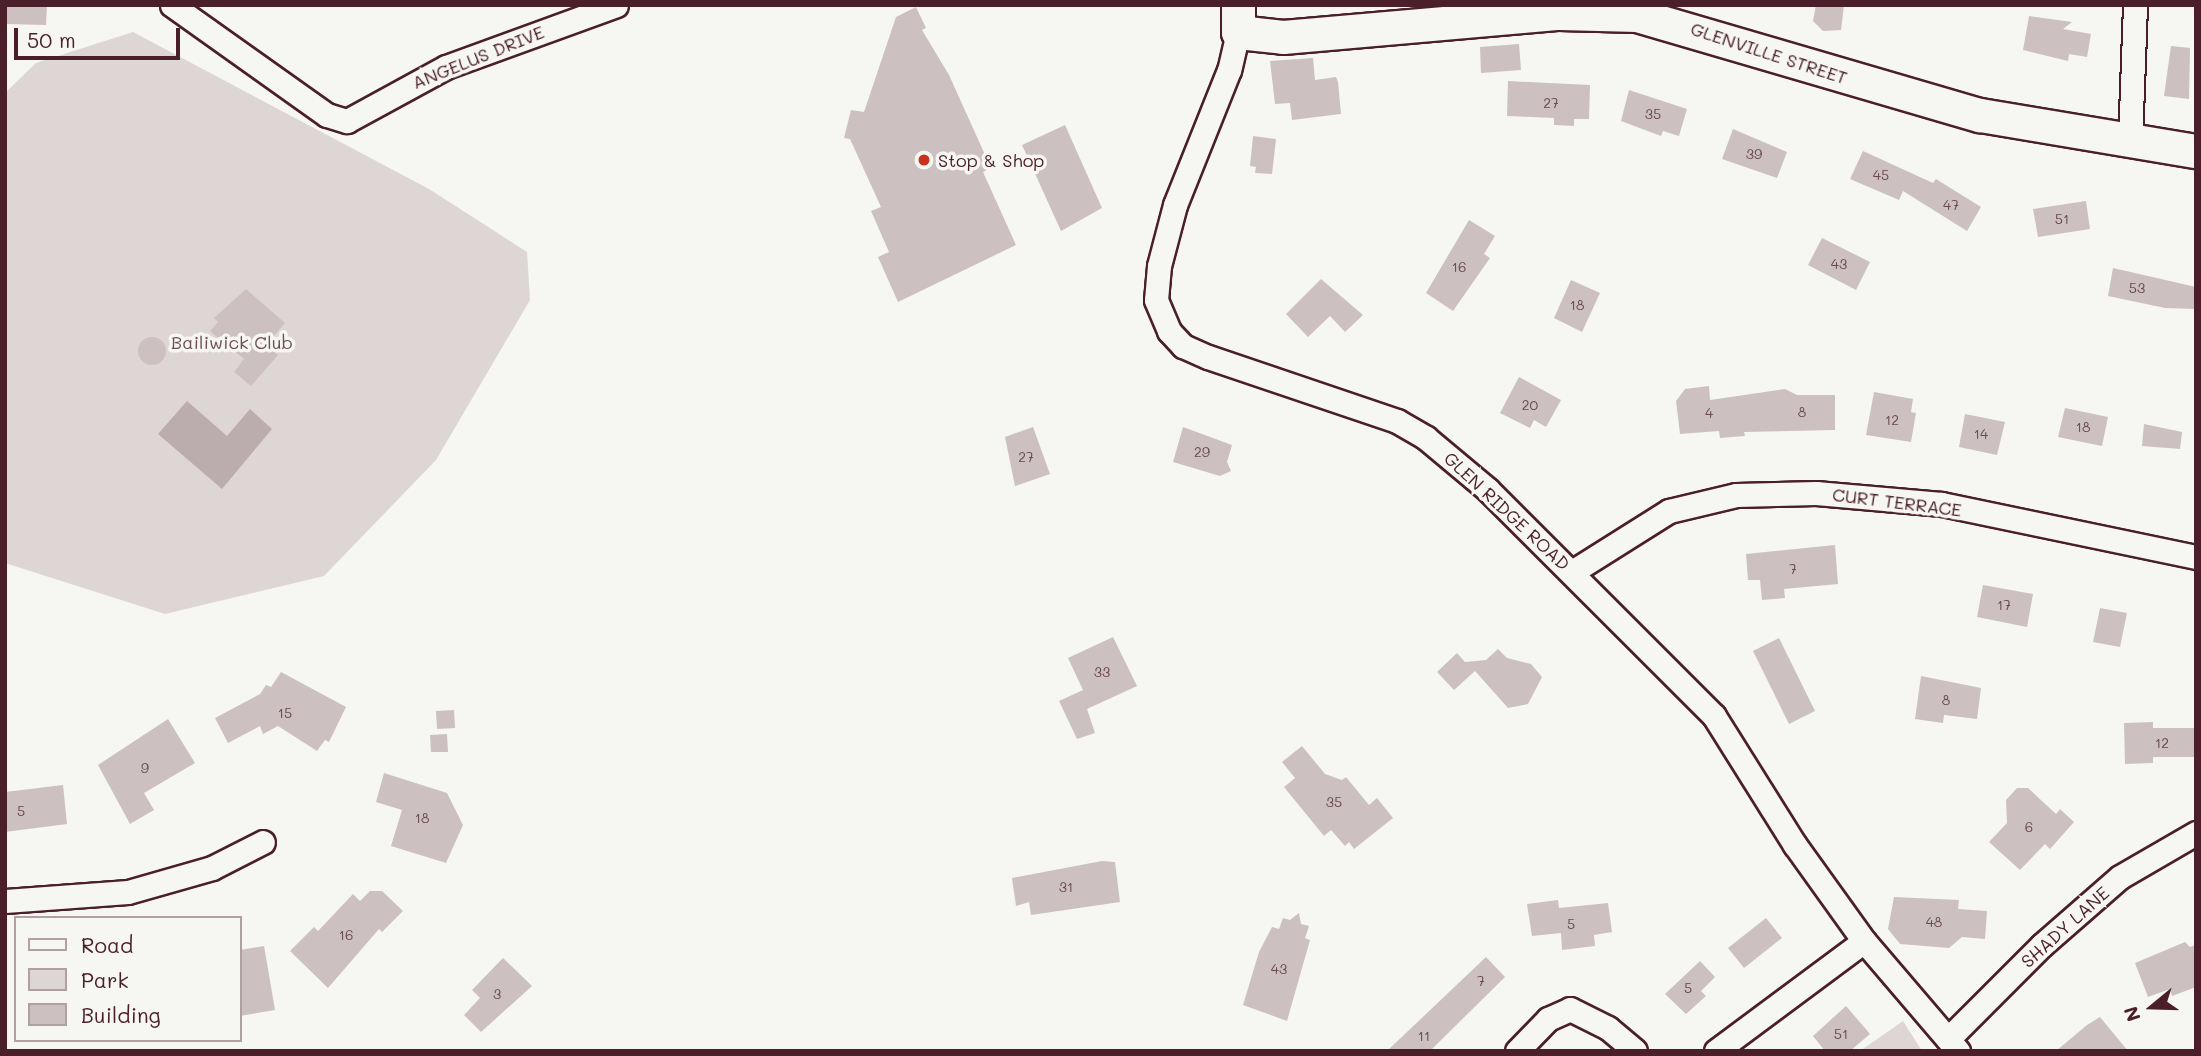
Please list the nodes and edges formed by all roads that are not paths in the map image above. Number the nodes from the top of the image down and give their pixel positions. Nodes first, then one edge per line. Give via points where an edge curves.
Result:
1 (172, 5) edge
2 (616, 5) edge
3 (2135, 5) edge
4 (1238, 19) edge
5 (2130, 142) junction
6 (2196, 150) edge
7 (2196, 557) edge
8 (1572, 572) junction
9 (2196, 833) edge
10 (263, 842) dead end
11 (5, 901) edge
12 (1864, 941) junction
13 (1953, 1045) edge
14 (1517, 1051) edge
15 (1635, 1051) edge
16 (1716, 1051) edge

1 - 2 street, ANGELUS DRIVE via 327,115 346,121 446,67
3 - 5 street
4 - 5 main road, GLENVILLE STREET via 1283,37 1536,14 1637,15 1969,113
4 - 8 street, GLEN RIDGE ROAD via 1229,70 1175,205 1159,266 1156,300 1169,331 1183,346 1208,357 1397,421 1426,438 1487,489
5 - 6 main road, GLENVILLE STREET
7 - 8 street, CURT TERRACE via 1942,504 1873,495 1776,494 1735,495 1669,511
8 - 12 street, GLEN RIDGE ROAD via 1714,716 1795,845
9 - 13 street, SHADY LANE via 2120,877 2042,944
10 - 11 street via 212,869 139,889
12 - 13 street, GLEN RIDGE ROAD
12 - 16 street
14 - 15 street via 1548,1019 1570,1009 1608,1028

